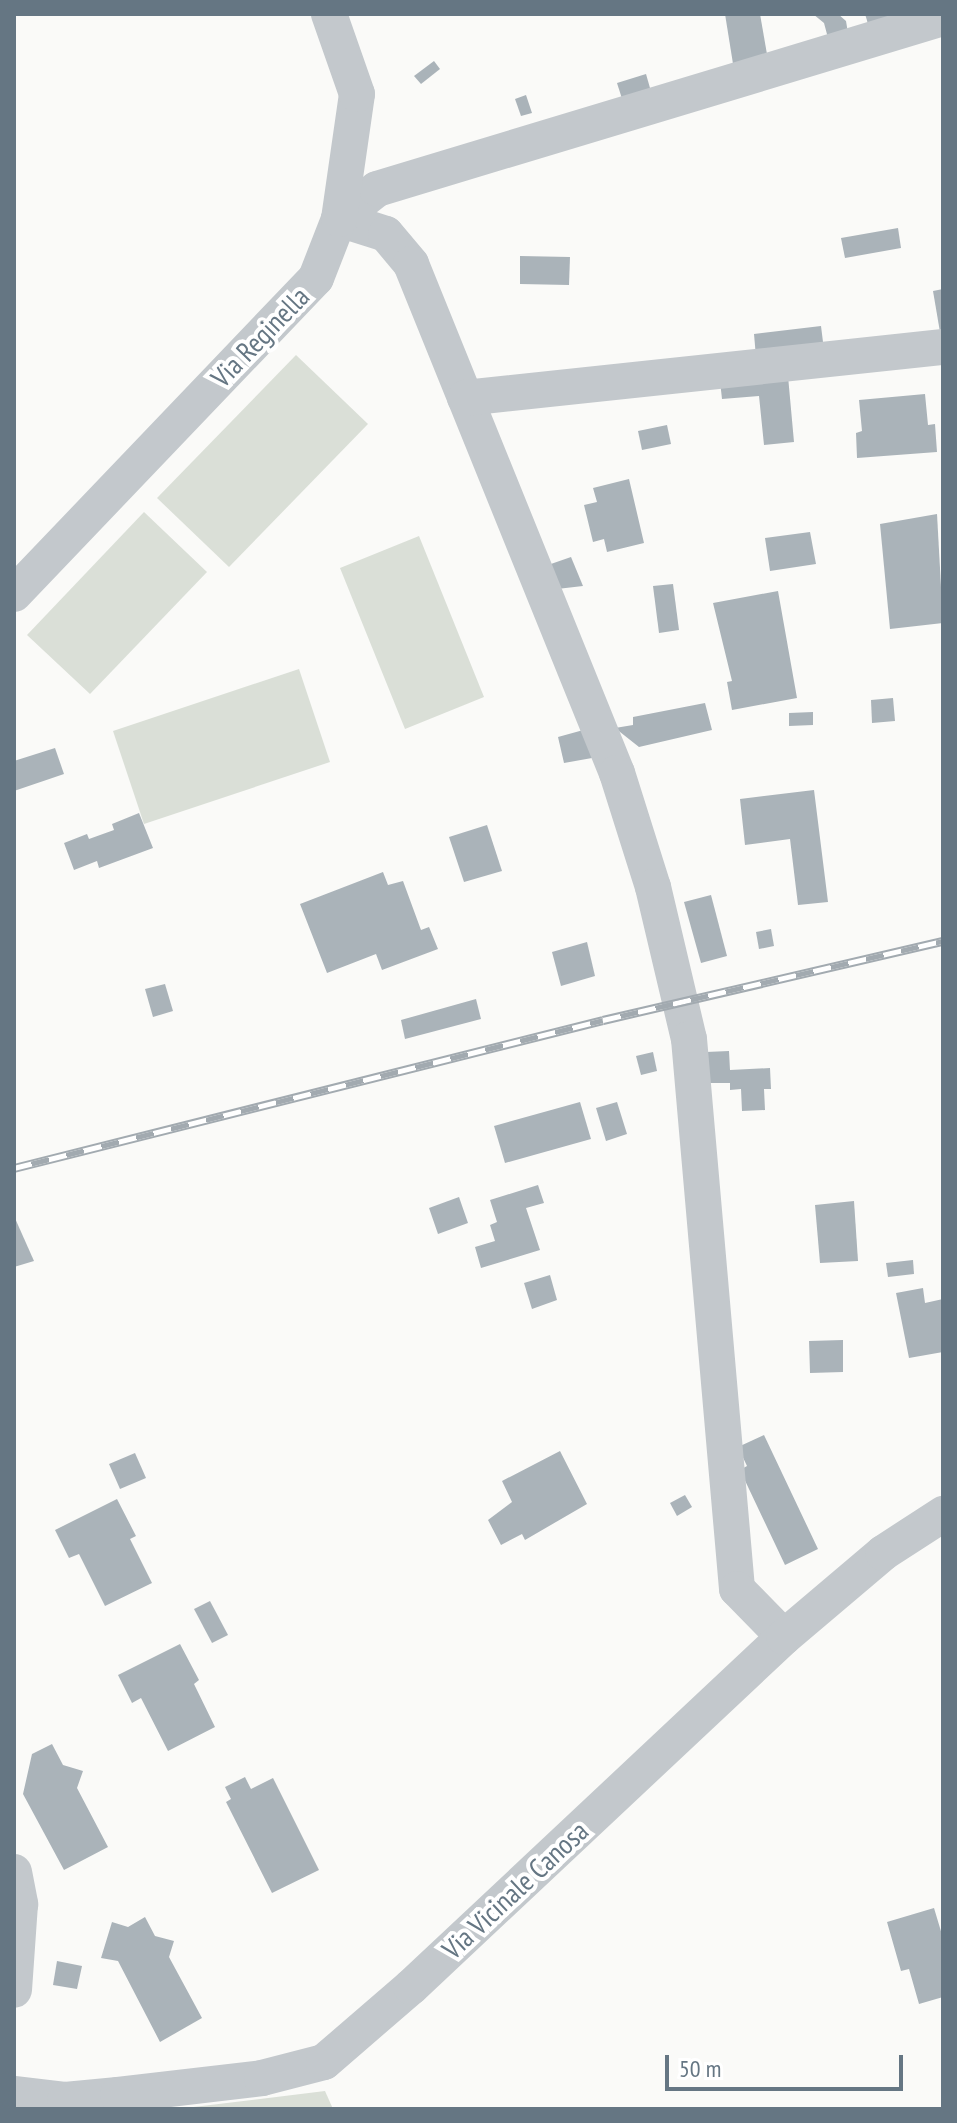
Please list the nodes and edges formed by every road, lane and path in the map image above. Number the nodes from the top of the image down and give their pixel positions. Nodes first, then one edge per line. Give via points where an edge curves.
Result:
1 (329, 14) edge
2 (943, 18) edge
3 (339, 219) junction
4 (943, 347) edge
5 (465, 398) junction
6 (14, 594) edge
7 (943, 1514) edge
8 (784, 1637) junction
9 (14, 1872) edge
10 (14, 1990) edge
11 (14, 2094) edge

1 - 3 street, Via Reginella via 357,94
2 - 3 street via 377,189
3 - 5 street via 386,234 411,264
3 - 6 street, Via Reginella via 316,278
4 - 5 street
5 - 8 street via 617,773 653,887 689,1039 737,1589
7 - 8 street, Via Vicinale Canosa via 883,1553
8 - 11 street, Via Vicinale Canosa via 324,2062 262,2078 105,2096 65,2100
9 - 10 street via 20,1904

